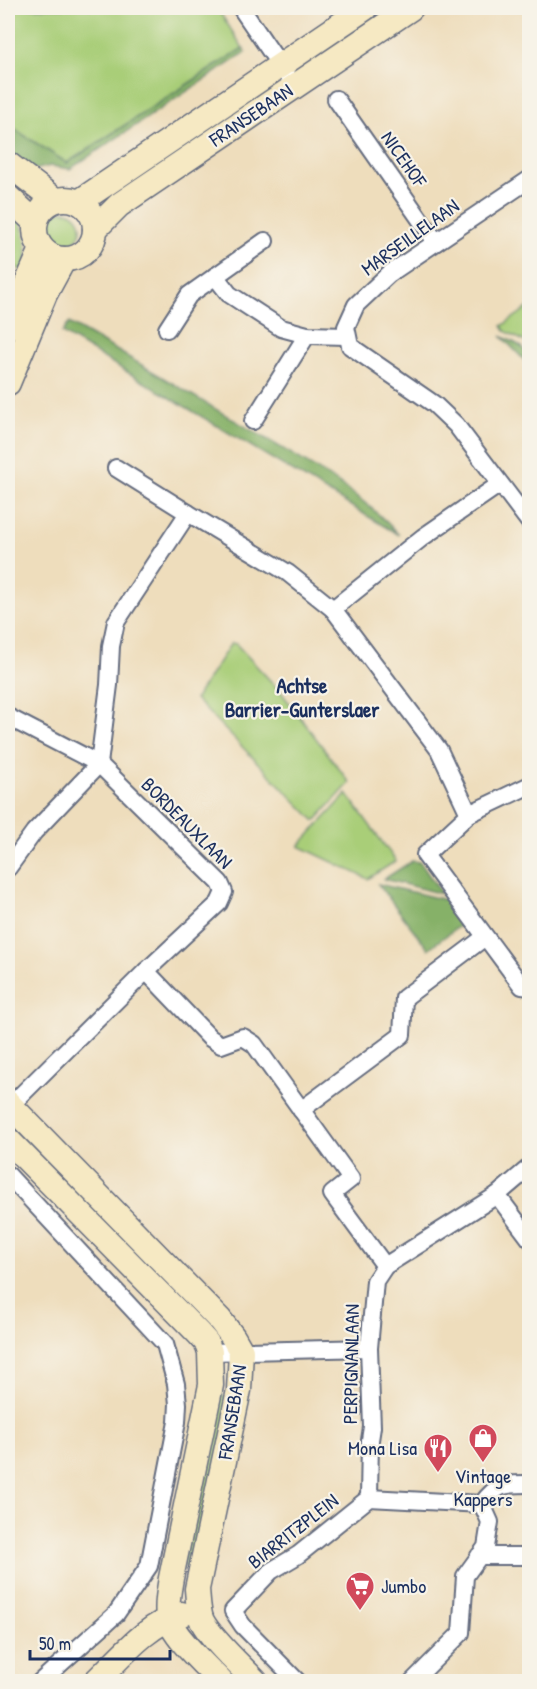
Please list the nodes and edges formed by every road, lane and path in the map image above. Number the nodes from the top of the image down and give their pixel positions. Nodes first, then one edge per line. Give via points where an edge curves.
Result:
1 (241, 8) edge
2 (365, 8) edge
3 (411, 8) edge
4 (280, 65) junction
5 (294, 86) junction
6 (336, 99) dead end
7 (8, 164) edge
8 (530, 179) edge
9 (8, 197) edge
10 (55, 200) junction
11 (79, 202) junction
12 (35, 222) junction
13 (95, 229) junction
14 (265, 241) dead end
15 (436, 242) junction
16 (53, 254) junction
17 (215, 276) junction
18 (8, 327) edge
19 (167, 329) dead end
20 (307, 335) junction
21 (347, 336) junction
22 (8, 383) edge
23 (253, 421) dead end
24 (116, 468) dead end
25 (500, 484) junction
26 (188, 513) junction
27 (530, 523) edge
28 (333, 609) junction
29 (8, 717) edge
30 (99, 764) junction
31 (530, 785) edge
32 (469, 814) junction
33 (8, 868) edge
34 (484, 937) junction
35 (146, 971) junction
36 (530, 987) edge
37 (8, 1106) edge
38 (301, 1110) junction
39 (8, 1140) edge
40 (530, 1167) edge
41 (8, 1175) edge
42 (497, 1195) junction
43 (530, 1239) edge
44 (385, 1266) junction
45 (369, 1348) junction
46 (241, 1351) junction
47 (210, 1352) junction
48 (530, 1484) edge
49 (369, 1498) junction
50 (482, 1504) junction
51 (479, 1556) junction
52 (530, 1556) edge
53 (199, 1609) junction
54 (168, 1617) junction
55 (40, 1682) edge
56 (95, 1682) edge
57 (221, 1682) edge
58 (256, 1682) edge
59 (298, 1682) edge
60 (412, 1682) edge

1 - 4 street
2 - 4 street, FRANSEBAAN
3 - 5 street, FRANSEBAAN
4 - 5 street
4 - 11 street, FRANSEBAAN
5 - 13 street, FRANSEBAAN via 119,205
6 - 15 street, NICEHOF
7 - 10 street
8 - 15 street, MARSEILLELAAN
9 - 12 street
10 - 11 street
10 - 12 street via 46,205
11 - 13 street via 91,213
12 - 16 street via 35,232
13 - 16 street via 89,247 82,253
14 - 17 street
15 - 21 street, MARSEILLELAAN via 389,274 361,300 346,327
16 - 18 street
16 - 22 street via 45,294
17 - 19 street via 189,295
17 - 20 street via 229,294 281,328
20 - 21 street
20 - 23 street
21 - 25 street via 350,346 434,404 456,425
24 - 26 street
25 - 27 street
25 - 28 street via 423,537
26 - 28 street via 288,573
26 - 30 street via 116,622
28 - 32 street via 439,750
29 - 30 street
30 - 33 street via 34,832
30 - 35 street, BORDEAUXLAAN via 220,883 224,892 219,903
31 - 32 street
32 - 34 street via 425,855
34 - 36 street via 522,986
34 - 38 street via 404,998 402,1035
35 - 37 street, BORDEAUXLAAN
35 - 38 street via 210,1038 222,1045 243,1037 254,1044
37 - 46 street, FRANSEBAAN via 220,1320
38 - 44 street via 351,1179 332,1194
39 - 47 street, FRANSEBAAN via 207,1342
40 - 42 street
41 - 55 street via 165,1344 178,1404 149,1566 116,1614
42 - 43 street
42 - 44 street
44 - 45 street, PERPIGNANLAAN via 375,1281
45 - 46 street
45 - 49 street, PERPIGNANLAAN
46 - 47 street
46 - 53 street, FRANSEBAAN via 239,1390 197,1589
47 - 54 street, FRANSEBAAN via 211,1385 171,1578
48 - 50 street via 504,1484
49 - 50 street, BIARRITZPLEIN
49 - 59 street, BIARRITZPLEIN via 298,1555 271,1571 233,1611
50 - 51 street via 490,1522 486,1547
51 - 52 street
51 - 60 street via 465,1576 461,1633
53 - 54 street
53 - 58 street, FRANSEBAAN via 202,1622
54 - 56 street
54 - 57 street via 180,1637

